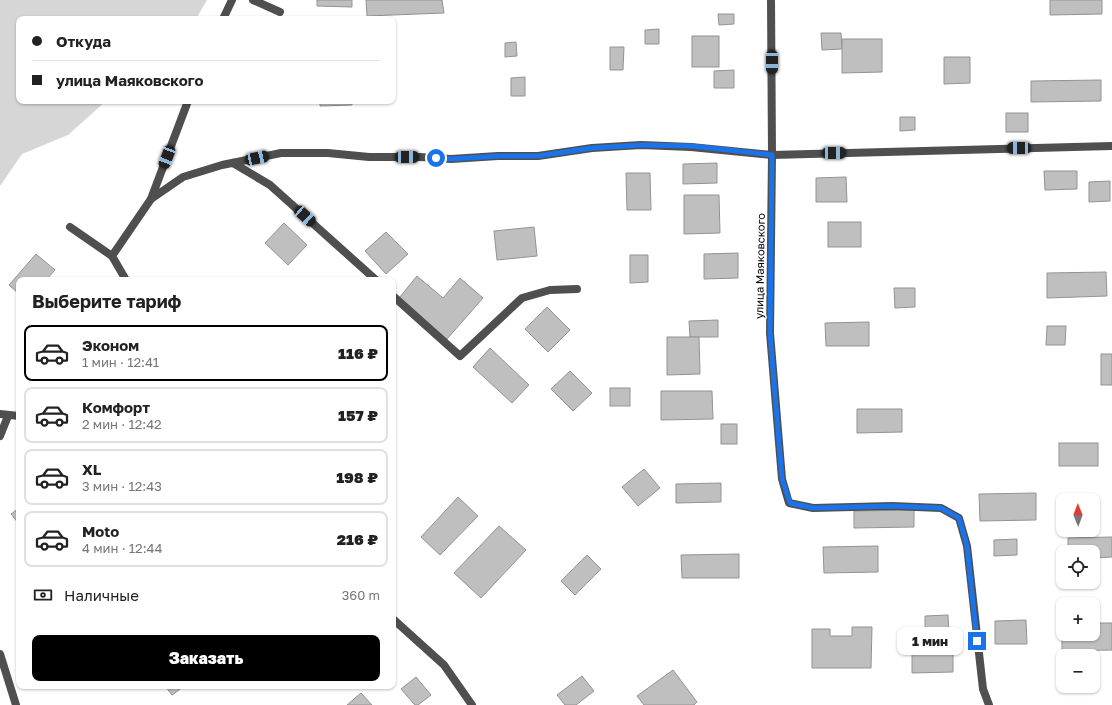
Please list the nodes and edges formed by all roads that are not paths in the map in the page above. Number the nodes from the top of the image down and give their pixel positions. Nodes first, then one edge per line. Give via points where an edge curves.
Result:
1 (232, 0) edge
2 (253, 0) edge
3 (771, 0) edge
4 (280, 12) dead end
5 (224, 16) edge
6 (187, 104) edge
7 (1112, 146) edge
8 (772, 155) junction
9 (233, 163) junction
10 (151, 198) junction
11 (70, 227) dead end
12 (112, 256) junction
13 (124, 277) edge
14 (373, 277) edge
15 (577, 289) dead end
16 (396, 299) edge
17 (4, 415) edge
18 (16, 416) edge
19 (0, 436) edge
20 (396, 622) edge
21 (0, 654) edge
22 (16, 705) edge
23 (472, 705) edge
24 (988, 705) edge

1 - 5 street
2 - 4 street
3 - 8 street, улица Маяковского
6 - 10 street
7 - 8 street
8 - 9 street via 692,146 641,145 592,148 538,156 451,159 281,153
8 - 24 street, улица Маяковского via 770,333 782,479 790,503 813,508 941,508 959,518 967,546 983,689
9 - 10 street via 183,177
9 - 14 street via 270,185
10 - 12 street
11 - 12 street
12 - 13 street
15 - 16 street via 550,290 522,298 460,356
17 - 18 street
17 - 19 street
20 - 23 street via 444,665
21 - 22 street

